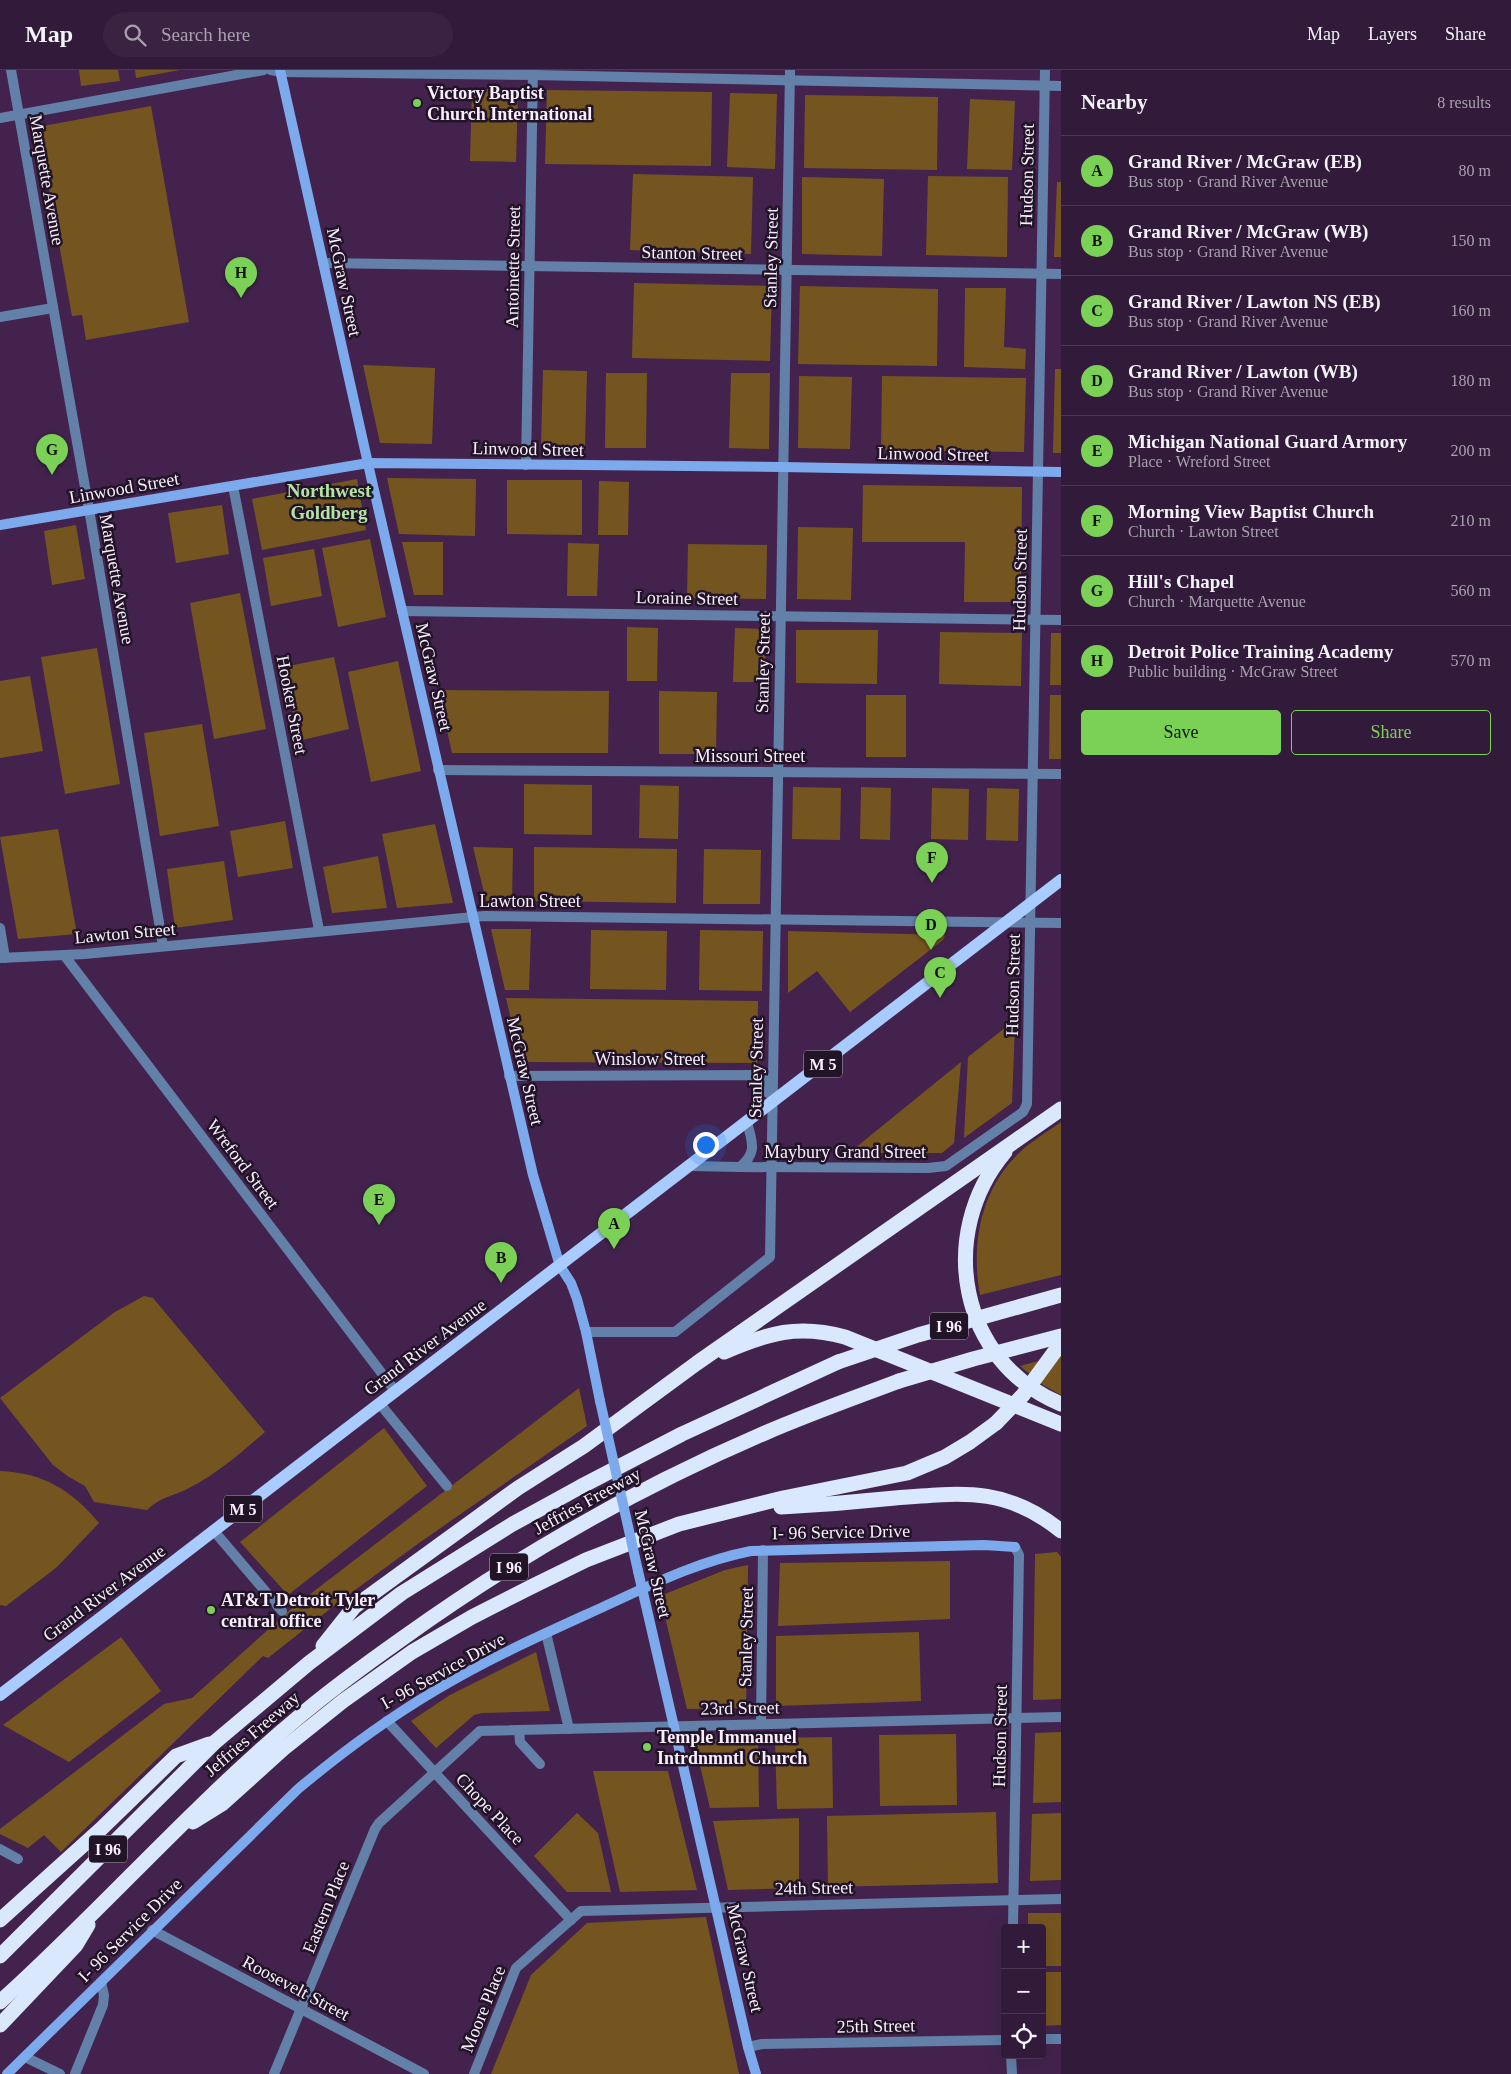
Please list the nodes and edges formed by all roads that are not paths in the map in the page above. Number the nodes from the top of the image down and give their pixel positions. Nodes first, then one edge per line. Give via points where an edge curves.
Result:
1 (11, 70) edge
2 (264, 70) edge
3 (1045, 70) edge
4 (277, 71) edge
5 (533, 72) edge
6 (790, 75) edge
7 (1045, 86) junction
8 (1061, 86) edge
9 (20, 114) junction
10 (0, 118) edge
11 (323, 263) junction
12 (530, 267) junction
13 (788, 270) junction
14 (1042, 274) junction
15 (1061, 274) edge
16 (53, 308) junction
17 (0, 317) edge
18 (368, 463) junction
19 (526, 465) junction
20 (782, 467) junction
21 (1038, 472) junction
22 (1061, 472) edge
23 (232, 486) junction
24 (89, 510) junction
25 (0, 525) edge
26 (402, 611) junction
27 (781, 615) junction
28 (1036, 620) junction
29 (1061, 620) edge
30 (438, 770) junction
31 (777, 773) junction
32 (1033, 774) junction
33 (1061, 774) edge
34 (1061, 880) edge
35 (1031, 904) junction
36 (472, 917) junction
37 (774, 920) junction
38 (1007, 922) junction
39 (1030, 922) junction
40 (1061, 923) edge
41 (0, 928) edge
42 (319, 930) junction
43 (163, 946) junction
44 (64, 955) junction
45 (3, 958) edge
46 (509, 1076) junction
47 (772, 1103) junction
48 (1061, 1109) edge
49 (747, 1122) junction
50 (1025, 1133) junction
51 (949, 1164) joint
52 (690, 1166) junction
53 (740, 1168) junction
54 (770, 1169) junction
55 (560, 1266) junction
56 (1061, 1295) edge
57 (586, 1332) junction
58 (1061, 1336) edge
59 (1061, 1343) edge
60 (698, 1363) junction
61 (396, 1392) junction
62 (380, 1404) junction
63 (1061, 1404) edge
64 (1061, 1424) edge
65 (446, 1486) dead end
66 (752, 1507) junction
67 (214, 1531) junction
68 (1061, 1531) edge
69 (1015, 1547) joint
70 (763, 1550) junction
71 (642, 1589) junction
72 (282, 1611) dead end
73 (546, 1633) junction
74 (309, 1663) junction
75 (0, 1695) edge
76 (1061, 1717) edge
77 (1016, 1718) junction
78 (387, 1721) junction
79 (760, 1724) junction
80 (674, 1726) junction
81 (569, 1729) junction
82 (519, 1730) junction
83 (215, 1742) junction
84 (540, 1764) dead end
85 (435, 1772) junction
86 (170, 1836) junction
87 (0, 1849) edge
88 (18, 1859) dead end
89 (1061, 1899) edge
90 (1013, 1900) junction
91 (716, 1906) junction
92 (97, 1908) junction
93 (0, 1920) edge
94 (571, 1920) junction
95 (1013, 1924) edge
96 (152, 1930) junction
97 (0, 1956) edge
98 (101, 1982) junction
99 (0, 2002) edge
100 (301, 2010) junction
101 (0, 2024) edge
102 (1046, 2039) edge
103 (1061, 2039) edge
104 (1001, 2040) edge
105 (748, 2047) junction
106 (25, 2057) junction
107 (1011, 2059) edge
108 (7, 2074) edge
109 (60, 2074) edge
110 (75, 2074) edge
111 (274, 2074) edge
112 (424, 2074) edge
113 (474, 2074) edge
114 (756, 2074) edge
115 (1012, 2074) edge

1 - 9 street, Marquette Avenue
2 - 9 street
3 - 7 street, Hudson Street
4 - 5 street
4 - 11 street, McGraw Street
5 - 6 street
5 - 12 street, Antoinette Street
6 - 7 street
6 - 13 street, Stanley Street
7 - 8 street
7 - 14 street, Hudson Street
9 - 10 street
9 - 16 street, Marquette Avenue
11 - 12 street, Stanton Street
11 - 18 street, McGraw Street
12 - 13 street, Stanton Street
12 - 19 street, Antoinette Street
13 - 14 street, Stanton Street
13 - 20 street, Stanley Street
14 - 15 street, Stanton Street
14 - 21 street, Hudson Street
16 - 17 street
16 - 24 street, Marquette Avenue
18 - 19 street, Linwood Street
18 - 23 street, Linwood Street
18 - 26 street, McGraw Street
19 - 20 street, Linwood Street
20 - 21 street, Linwood Street
20 - 27 street, Stanley Street
21 - 22 street, Linwood Street
21 - 28 street, Hudson Street
23 - 24 street, Linwood Street
23 - 42 street, Hooker Street
24 - 25 street, Linwood Street
24 - 43 street, Marquette Avenue
26 - 27 street, Loraine Street
26 - 30 street, McGraw Street
27 - 28 street, Loraine Street
27 - 31 street, Stanley Street
28 - 29 street, Loraine Street
28 - 32 street, Hudson Street
30 - 31 street, Missouri Street
30 - 36 street, McGraw Street
31 - 32 street, Missouri Street
31 - 37 street, Stanley Street
32 - 33 street, Missouri Street
32 - 35 street, Hudson Street
34 - 35 main road, Grand River Avenue / M 5
35 - 38 main road, Grand River Avenue / M 5
35 - 39 street, Hudson Street
36 - 37 street, Lawton Street
36 - 42 street, Lawton Street
36 - 46 street, McGraw Street
37 - 38 street, Lawton Street
37 - 47 street, Stanley Street
38 - 39 street, Lawton Street
38 - 47 main road, Grand River Avenue / M 5
39 - 40 street, Lawton Street
39 - 51 street, Hudson Street via 1027,1104 1023,1112
41 - 45 street
42 - 43 street, Lawton Street
43 - 44 street, Lawton Street
44 - 45 street, Lawton Street
44 - 61 street, Wreford Street
46 - 47 street, Winslow Street via 758,1075 764,1080
46 - 55 street, McGraw Street via 532,1175
47 - 49 main road, Grand River Avenue / M 5
47 - 54 street, Stanley Street
48 - 50 highway
49 - 52 main road, Grand River Avenue / M 5
49 - 53 street, Maybury Grand Street via 753,1151
50 - 60 highway
50 - 63 highway via 998,1161 979,1193 967,1233 965,1270 972,1307 985,1337 1012,1373
51 - 54 street, Maybury Grand Street via 928,1168
52 - 53 street, Maybury Grand Street
52 - 55 main road, Grand River Avenue / M 5
53 - 54 street, Maybury Grand Street
54 - 57 street, Stanley Street via 770,1257 676,1332
55 - 57 street, McGraw Street via 571,1282
55 - 61 main road, Grand River Avenue / M 5
56 - 74 highway, Jeffries Freeway / I 96, bridge via 918,1335 838,1362 682,1434 520,1520 402,1594
57 - 71 street, McGraw Street, bridge
58 - 86 highway, Jeffries Freeway / I 96, bridge via 899,1381 765,1433 702,1461 576,1526 506,1568 369,1662 301,1715
59 - 66 highway, bridge via 1023,1395 996,1423 945,1457 907,1473
60 - 64 highway via 775,1333 808,1330 829,1333
60 - 74 highway via 354,1607
61 - 62 main road, Grand River Avenue / M 5
62 - 65 street
62 - 67 main road, Grand River Avenue / M 5
66 - 68 highway via 985,1495 1013,1502
66 - 86 highway via 703,1517 640,1538 586,1560 472,1617 412,1652 358,1690 283,1749 222,1804
67 - 72 street
67 - 75 main road, Grand River Avenue / M 5
69 - 70 street, I- 96 Service Drive
69 - 77 street, Hudson Street via 1019,1555
70 - 71 street, I- 96 Service Drive via 723,1556
70 - 79 street, Stanley Street
71 - 73 street, I- 96 Service Drive
71 - 80 street, McGraw Street
73 - 78 street, I- 96 Service Drive via 438,1688
73 - 81 street
74 - 83 highway, Jeffries Freeway / I 96
76 - 77 street, 23rd Street
77 - 79 street, 23rd Street
77 - 90 street, Hudson Street
78 - 85 street, Chope Place
78 - 96 street, I- 96 Service Drive via 298,1789
79 - 80 street, 23rd Street
80 - 81 street, 23rd Street
80 - 91 street, McGraw Street
81 - 82 street, 23rd Street
82 - 84 street via 520,1742
82 - 85 street, 23rd Street via 480,1731
83 - 93 highway via 176,1756
83 - 97 highway, Jeffries Freeway / I 96
85 - 94 street, Chope Place
85 - 100 street, Eastern Place via 375,1829
86 - 92 highway, Jeffries Freeway / I 96
87 - 88 street
89 - 90 street, 24th Street
90 - 91 street, 24th Street
90 - 95 street, Hudson Street
91 - 94 street, 24th Street via 581,1911
91 - 105 street, McGraw Street
92 - 99 highway, Jeffries Freeway / I 96
92 - 101 highway via 76,1945
94 - 113 street, Moore Place via 516,1968
96 - 98 street, I- 96 Service Drive
96 - 100 street, Roosevelt Street
98 - 106 street, I- 96 Service Drive
98 - 110 street via 103,2004
100 - 111 street, Eastern Place
100 - 112 street, Roosevelt Street
102 - 103 street
104 - 105 street, 25th Street via 762,2044
105 - 114 street, McGraw Street
106 - 108 street, I- 96 Service Drive
106 - 109 street
107 - 115 street

